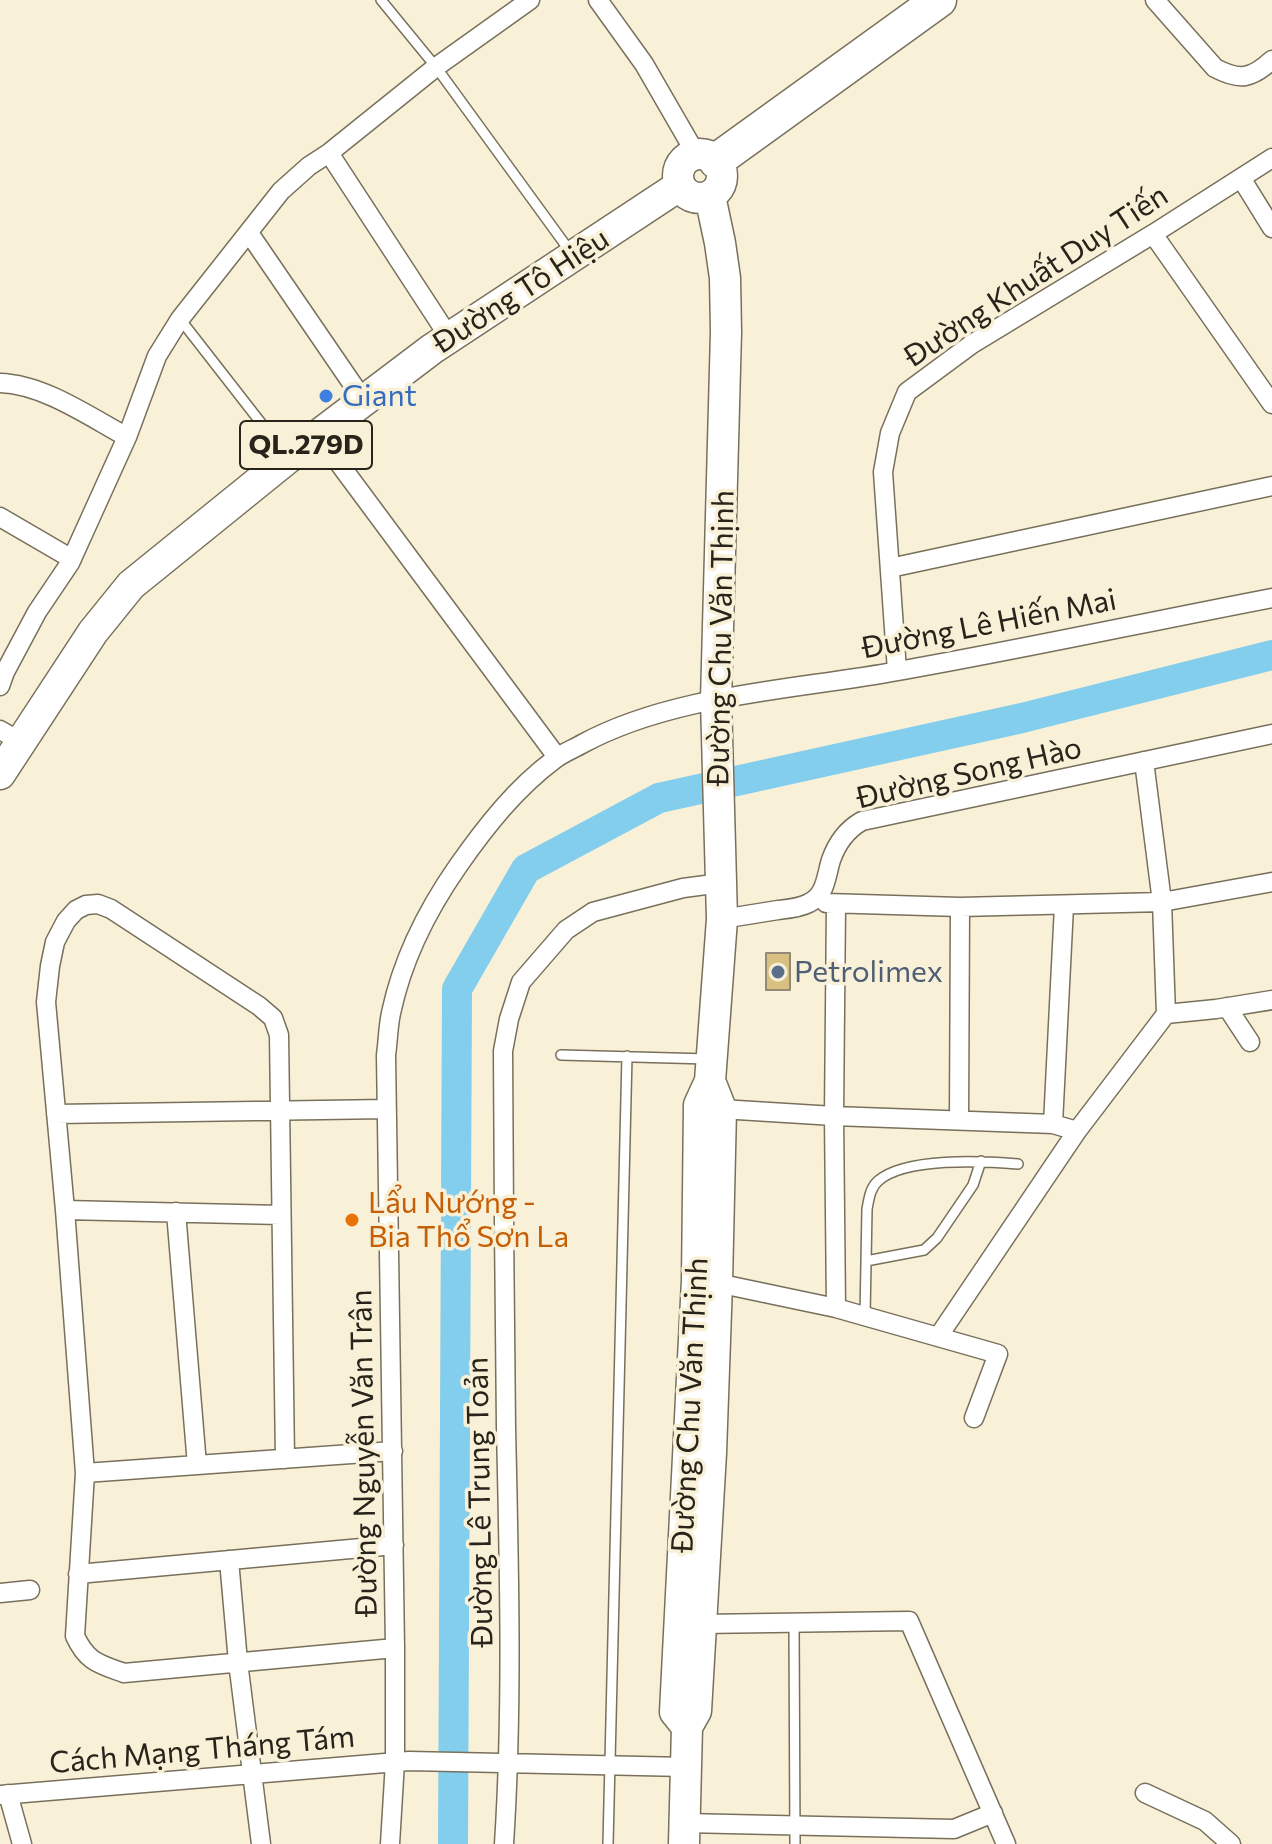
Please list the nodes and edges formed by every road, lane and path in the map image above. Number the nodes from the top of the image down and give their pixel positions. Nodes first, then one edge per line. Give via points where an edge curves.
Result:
1 (381, 0) edge
2 (530, 0) edge
3 (598, 0) edge
4 (939, 0) edge
5 (1155, 0) edge
6 (1272, 60) edge
7 (436, 67) junction
8 (329, 153) junction
9 (706, 157) junction
10 (1272, 158) edge
11 (1241, 178) junction
12 (679, 186) junction
13 (710, 196) junction
14 (1272, 228) edge
15 (249, 233) junction
16 (1153, 234) junction
17 (574, 256) junction
18 (180, 319) junction
19 (449, 337) junction
20 (0, 383) edge
21 (364, 401) junction
22 (1272, 404) edge
23 (318, 435) junction
24 (127, 437) junction
25 (288, 458) junction
26 (1272, 486) edge
27 (0, 517) edge
28 (72, 559) junction
29 (890, 568) junction
30 (1272, 598) edge
31 (897, 671) junction
32 (0, 682) edge
33 (717, 709) junction
34 (1272, 734) edge
35 (11, 736) edge
36 (557, 757) junction
37 (1144, 761) junction
38 (0, 774) edge
39 (1272, 882) edge
40 (721, 883) junction
41 (1162, 902) junction
42 (811, 903) junction
43 (836, 904) junction
44 (1064, 906) junction
45 (960, 907) junction
46 (722, 919) junction
47 (1272, 1000) edge
48 (1227, 1007) junction
49 (1166, 1014) junction
50 (1250, 1042) dead end
51 (561, 1055) dead end
52 (627, 1056) junction
53 (711, 1070) junction
54 (387, 1109) junction
55 (721, 1109) junction
56 (280, 1111) junction
57 (56, 1114) junction
58 (834, 1116) junction
59 (959, 1120) junction
60 (1053, 1124) junction
61 (1077, 1131) junction
62 (981, 1161) junction
63 (1018, 1164) dead end
64 (65, 1210) junction
65 (176, 1212) junction
66 (281, 1215) junction
67 (866, 1261) junction
68 (717, 1283) junction
69 (836, 1308) junction
70 (865, 1316) junction
71 (938, 1337) junction
72 (974, 1418) dead end
73 (393, 1451) junction
74 (285, 1459) junction
75 (197, 1465) junction
76 (85, 1473) junction
77 (394, 1545) junction
78 (229, 1560) junction
79 (78, 1574) junction
80 (30, 1590) dead end
81 (0, 1593) edge
82 (794, 1622) junction
83 (702, 1624) junction
84 (395, 1648) junction
85 (238, 1662) junction
86 (687, 1727) junction
87 (402, 1761) junction
88 (509, 1763) junction
89 (610, 1765) junction
90 (686, 1767) junction
91 (252, 1774) junction
92 (1145, 1793) dead end
93 (4, 1795) edge
94 (993, 1813) junction
95 (795, 1825) junction
96 (684, 1834) edge
97 (22, 1844) edge
98 (261, 1844) edge
99 (390, 1844) edge
100 (504, 1844) edge
101 (608, 1844) edge
102 (795, 1844) edge
103 (1006, 1844) edge
104 (1231, 1844) edge

1 - 7 lane
2 - 7 street
3 - 9 street
4 - 9 highway
5 - 6 street via 1215,68 1249,76
7 - 8 street
7 - 17 lane
8 - 15 street via 281,191
8 - 19 street
9 - 12 main road via 690,156 680,166
9 - 13 main road via 722,173
10 - 11 street, Đường Khuất Duy Tiến
11 - 14 street
11 - 16 street, Đường Khuất Duy Tiến
12 - 13 main road via 693,198
12 - 17 main road, Đường Tô Hiệu / QL.279D
13 - 33 main road, Đường Chu Văn Thịnh via 725,278 726,332
15 - 18 street
15 - 21 street
16 - 22 street
16 - 29 street, Đường Khuất Duy Tiến via 972,344 907,392 890,433 883,472
17 - 19 main road, Đường Tô Hiệu / QL.279D
18 - 24 street via 157,356
18 - 25 lane
19 - 21 main road, Đường Tô Hiệu / QL.279D
20 - 24 street via 40,392
21 - 23 main road, Đường Tô Hiệu / QL.279D
23 - 25 main road, Đường Tô Hiệu / QL.279D
23 - 36 street
24 - 28 street
25 - 35 main road, Đường Tô Hiệu / QL.279D via 131,585
26 - 29 street
27 - 28 street
28 - 32 street
29 - 31 street, Đường Khuất Duy Tiến
30 - 31 street, Đường Lê Hiến Mai
31 - 33 street, Đường Lê Hiến Mai
33 - 36 street, Đường Nguyễn Văn Trân via 651,716
33 - 40 main road, Đường Chu Văn Thịnh
34 - 37 street, Đường Song Hào
35 - 38 main road, Đường Tô Hiệu / QL.279D
36 - 54 street, Đường Nguyễn Văn Trân via 520,788 476,840 427,918 390,1015
37 - 41 street
37 - 42 street, Đường Song Hào via 862,821 841,838 827,881
39 - 41 street
40 - 46 main road, Đường Chu Văn Thịnh
40 - 88 street, Đường Lê Trung Toản via 593,912 566,930 521,982 509,1019 503,1051
41 - 44 street
41 - 49 street
42 - 43 street
42 - 46 street
43 - 45 street
43 - 58 street
44 - 45 street
44 - 60 street
45 - 59 street
46 - 53 main road, Đường Chu Văn Thịnh
47 - 48 street
48 - 49 street
48 - 50 street
49 - 61 street
51 - 52 lane
52 - 53 lane
52 - 89 lane
53 - 55 main road, Đường Chu Văn Thịnh
53 - 86 main road, Đường Chu Văn Thịnh via 699,1105 696,1296 675,1712
54 - 56 street
54 - 73 street, Đường Nguyễn Văn Trân
55 - 58 street
55 - 68 main road, Đường Chu Văn Thịnh
56 - 57 street
56 - 57 street via 279,1035 273,1018 98,904 76,910 66,921 50,966 46,1002
56 - 66 street
57 - 64 street
58 - 59 street
58 - 69 street
59 - 60 street
60 - 61 street
61 - 71 street
62 - 63 lane
62 - 67 lane via 973,1185 924,1250
62 - 67 lane via 892,1171 877,1182 867,1209
64 - 65 street
64 - 76 street
65 - 66 street
65 - 75 street
66 - 74 street
67 - 70 lane
68 - 69 street
68 - 83 main road, Đường Chu Văn Thịnh
69 - 70 street
70 - 71 street
71 - 72 street via 998,1354
73 - 74 street
73 - 77 street, Đường Nguyễn Văn Trân
74 - 75 street
75 - 76 street
76 - 79 street
77 - 78 street
77 - 84 street, Đường Nguyễn Văn Trân
78 - 79 street
78 - 85 street
79 - 85 street via 75,1636 83,1653 101,1665 124,1673
80 - 81 street
82 - 83 street
82 - 94 street via 909,1621
82 - 95 lane
83 - 86 main road, Đường Chu Văn Thịnh via 696,1711
84 - 85 street
84 - 87 street, Đường Nguyễn Văn Trân
85 - 91 street
86 - 90 main road, Đường Chu Văn Thịnh
87 - 88 street, Cách Mạng Tháng Tám
87 - 91 street, Cách Mạng Tháng Tám
87 - 99 street, Đường Nguyễn Văn Trân
88 - 89 street
88 - 100 street, Đường Lê Trung Toản
89 - 90 street
89 - 101 lane
90 - 96 main road, Đường Chu Văn Thịnh
91 - 93 street, Cách Mạng Tháng Tám
91 - 98 street
92 - 104 street via 1205,1821
93 - 97 street
94 - 95 street via 954,1829
94 - 103 street
95 - 96 street
95 - 102 lane

